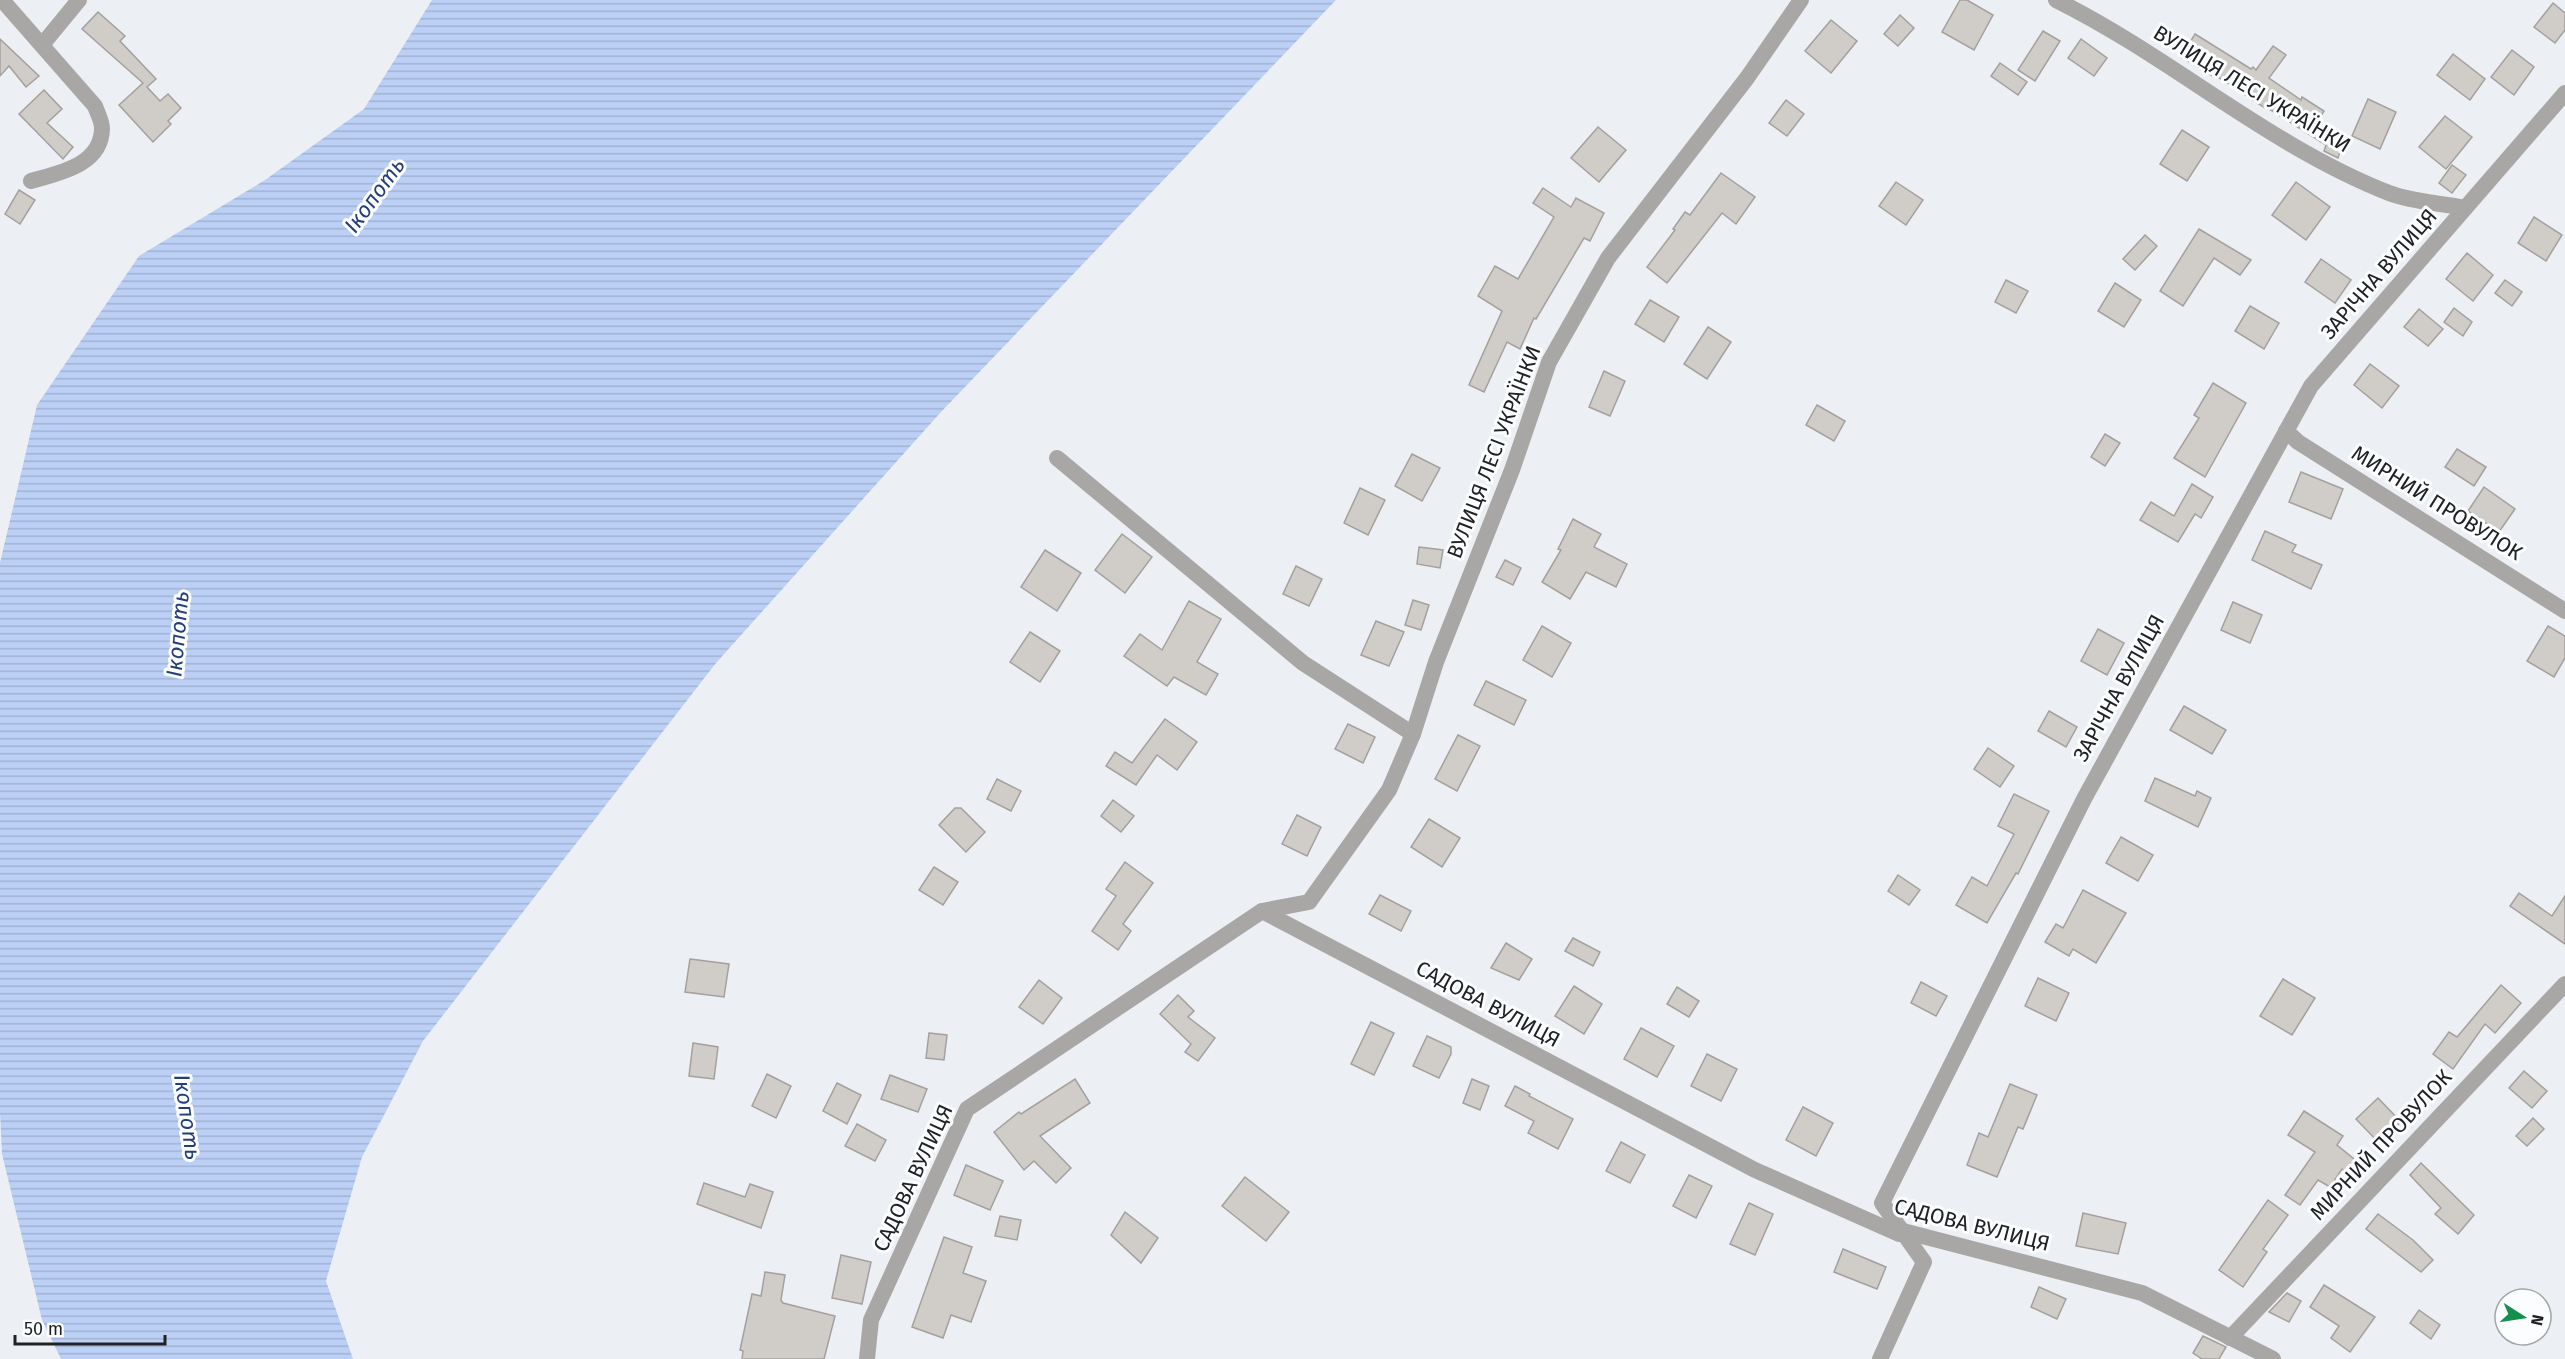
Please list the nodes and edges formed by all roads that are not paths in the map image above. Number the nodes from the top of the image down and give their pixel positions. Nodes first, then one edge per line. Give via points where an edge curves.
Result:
1 (2, 0) edge
2 (79, 0) edge
3 (1801, 0) edge
4 (2067, 2) edge
5 (42, 45) junction
6 (2565, 93) edge
7 (32, 181) dead end
8 (2465, 208) junction
9 (2286, 430) junction
10 (1057, 458) dead end
11 (2565, 611) edge
12 (1413, 734) junction
13 (1262, 911) junction
14 (2565, 984) edge
15 (1903, 1231) junction
16 (2230, 1338) junction
17 (867, 1359) edge
18 (1880, 1359) edge
19 (2273, 1359) edge

1 - 5 street
2 - 5 street
3 - 12 street, ВУЛИЦЯ ЛЕСІ УКРАЇНКИ via 1747,78 1608,258 1549,363 1512,470 1436,662
4 - 8 street, ВУЛИЦЯ ЛЕСІ УКРАЇНКИ via 2314,159 2391,194
5 - 7 street via 95,105 102,127 99,146 75,169
6 - 8 street, ЗАРІЧНА ВУЛИЦЯ
8 - 9 street, ЗАРІЧНА ВУЛИЦЯ via 2311,387
9 - 11 street, МИРНИЙ ПРОВУЛОК via 2298,442
9 - 15 street, ЗАРІЧНА ВУЛИЦЯ via 2084,799 1882,1203
10 - 12 street via 1303,663
12 - 13 street, ВУЛИЦЯ ЛЕСІ УКРАЇНКИ via 1389,790 1309,902
13 - 15 street, САДОВА ВУЛИЦЯ via 1755,1170 1899,1234
13 - 17 street, САДОВА ВУЛИЦЯ via 968,1109 871,1320
14 - 16 street, МИРНИЙ ПРОВУЛОК
15 - 16 street, САДОВА ВУЛИЦЯ via 2142,1293
15 - 18 street, ЗАРІЧНА ВУЛИЦЯ via 1924,1262
16 - 19 street, САДОВА ВУЛИЦЯ

